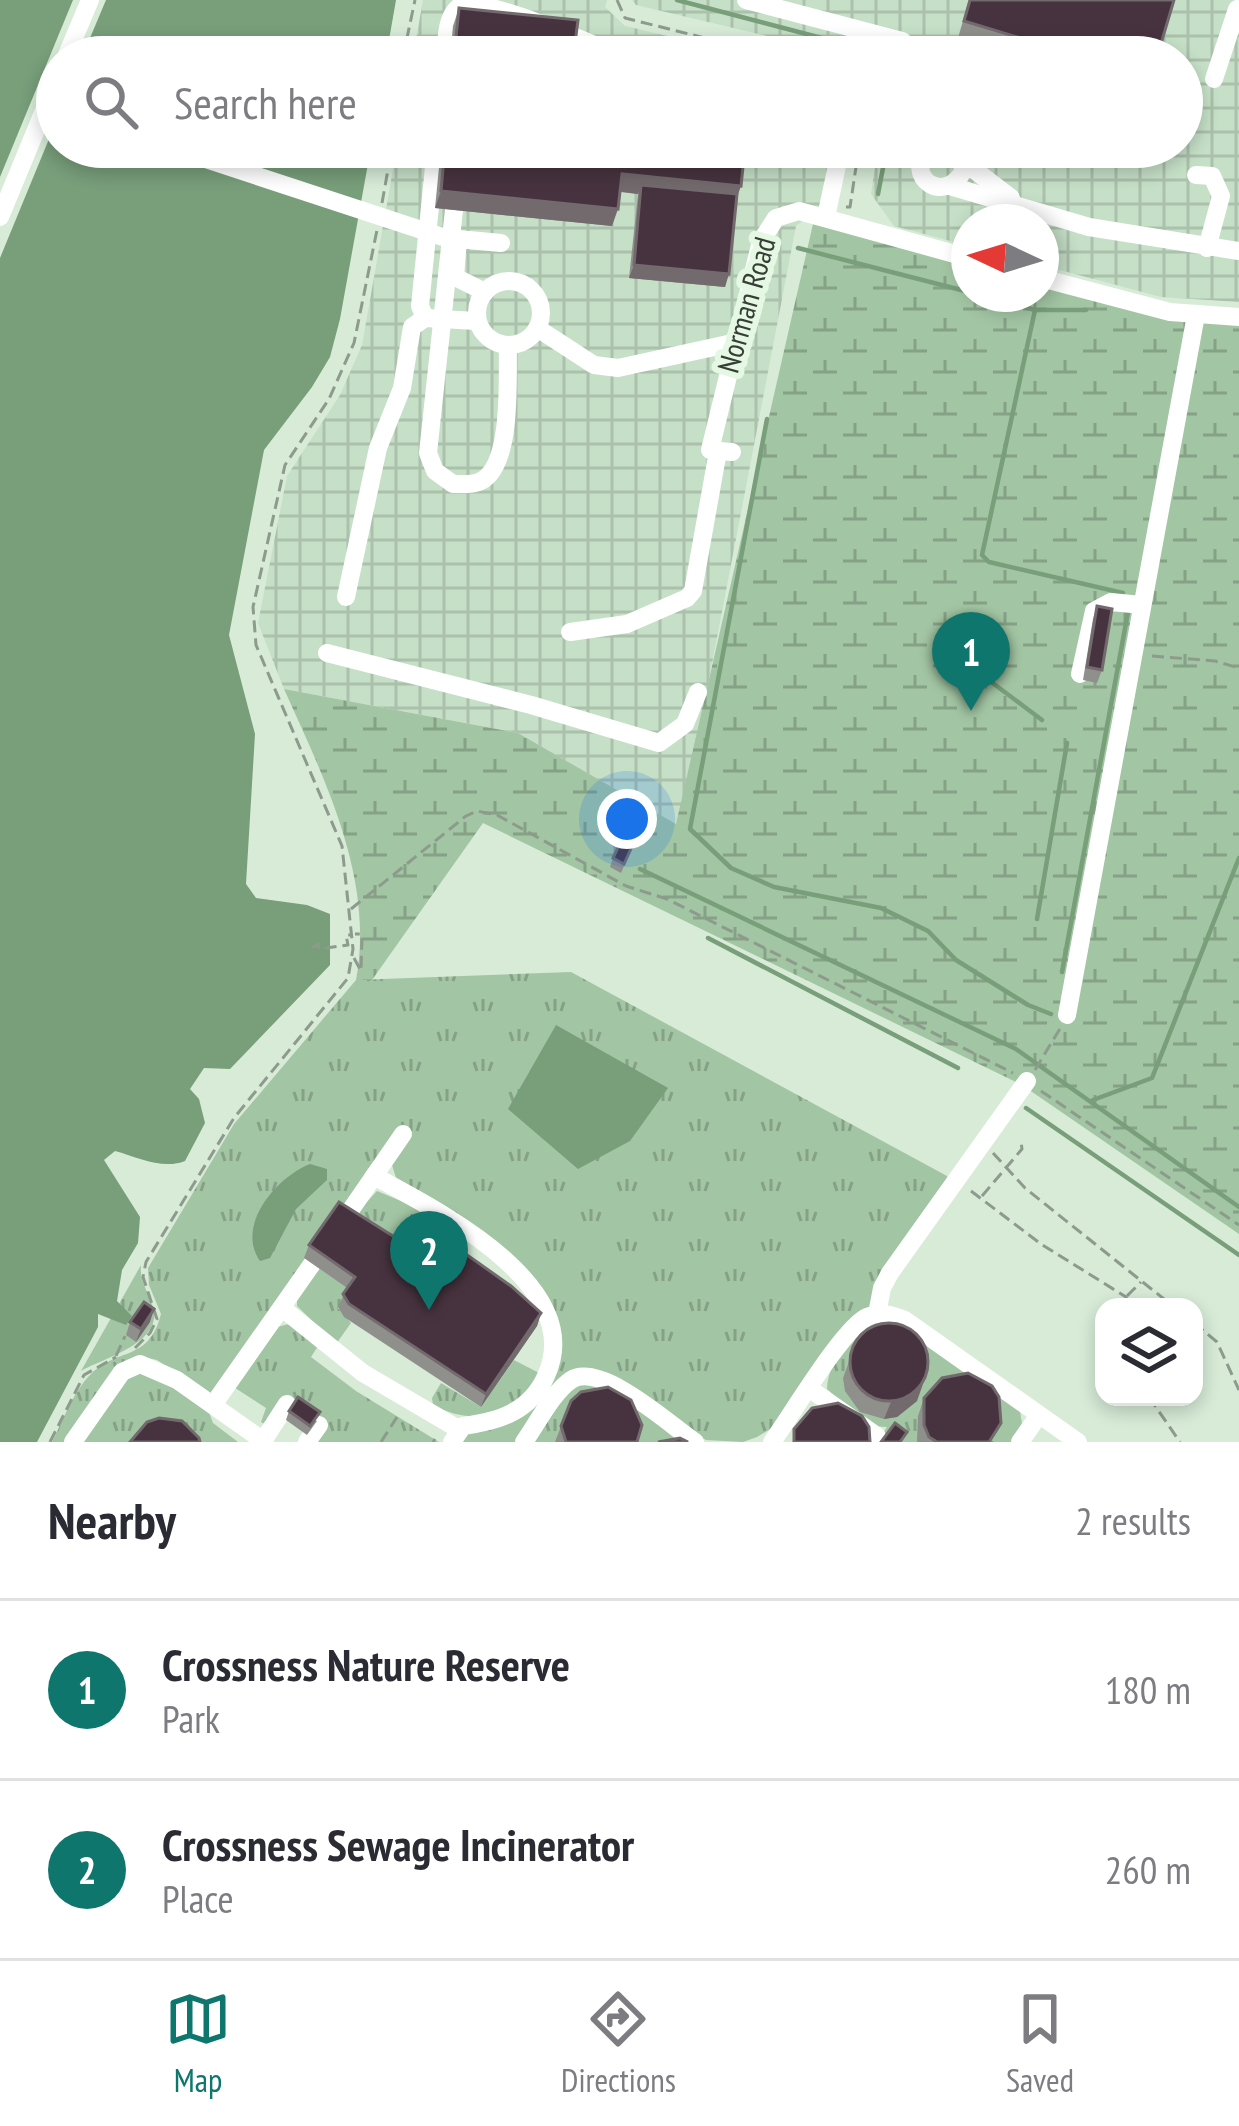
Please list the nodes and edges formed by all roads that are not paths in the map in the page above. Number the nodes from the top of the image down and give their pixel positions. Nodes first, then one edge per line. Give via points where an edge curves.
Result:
1 (90, 0) edge
2 (746, 0) edge
3 (790, 6) edge
4 (1235, 6) edge
5 (75, 36) edge
6 (448, 36) edge
7 (575, 36) edge
8 (886, 36) edge
9 (1214, 79) dead end
10 (36, 141) edge
11 (233, 168) edge
12 (434, 168) edge
13 (836, 168) edge
14 (920, 168) edge
15 (961, 168) edge
16 (976, 168) edge
17 (1196, 175) dead end
18 (950, 186) junction
19 (1014, 204) edge
20 (1021, 204) edge
21 (454, 210) edge
22 (0, 217) edge
23 (826, 217) junction
24 (1059, 217) edge
25 (452, 240) junction
26 (501, 243) dead end
27 (1207, 248) junction
28 (1239, 250) edge
29 (951, 253) edge
30 (1059, 283) edge
31 (485, 292) junction
32 (1196, 315) junction
33 (1239, 317) edge
34 (424, 318) junction
35 (476, 321) junction
36 (537, 328) junction
37 (737, 342) junction
38 (508, 346) junction
39 (346, 597) dead end
40 (1142, 605) junction
41 (570, 632) dead end
42 (327, 653) dead end
43 (1080, 674) dead end
44 (698, 692) dead end
45 (1067, 1015) road end
46 (1027, 1081) road end
47 (403, 1134) dead end
48 (374, 1176) junction
49 (343, 1221) edge
50 (312, 1264) dead end
51 (281, 1308) junction
52 (877, 1314) junction
53 (810, 1389) junction
54 (287, 1404) edge
55 (213, 1406) junction
56 (1039, 1415) junction
57 (319, 1425) edge
58 (878, 1436) edge
59 (445, 1438) edge
60 (264, 1441) edge
61 (73, 1442) edge
62 (307, 1442) edge
63 (524, 1442) edge
64 (694, 1442) edge
65 (772, 1442) edge
66 (1020, 1442) edge
67 (1078, 1442) edge

1 - 5 street
2 - 3 street
3 - 8 street
4 - 9 street
6 - 7 street via 450,16 478,1
10 - 22 street
11 - 25 street
12 - 34 street
13 - 23 street
14 - 18 street via 933,186
15 - 18 street
16 - 20 street
17 - 27 street via 1212,176 1221,196
18 - 19 street
21 - 25 street
23 - 29 street, Norman Road
23 - 37 street, Norman Road via 787,213 766,228
24 - 27 street
25 - 38 street via 428,453 453,484 479,483 503,449
26 - 31 street via 458,238 455,277
27 - 28 street
30 - 32 street
31 - 35 street
31 - 36 street via 504,281 523,283 539,299
32 - 33 street
32 - 40 street
34 - 35 street
34 - 39 street via 412,327 402,388 378,448
35 - 38 street via 495,344
36 - 37 street via 594,365 618,368
36 - 38 street
37 - 41 street, Norman Road via 693,591 626,624
40 - 43 street via 1111,602 1094,610
40 - 45 street
42 - 44 street via 659,743 685,724
46 - 52 street via 885,1281
47 - 48 street
48 - 49 street
48 - 59 street via 491,1250 548,1311 553,1352 538,1391 503,1418
50 - 51 street
51 - 55 street
51 - 59 street
52 - 53 street via 850,1330
52 - 56 street via 905,1320
53 - 58 street
53 - 65 street
54 - 60 street
55 - 60 street
55 - 61 street via 165,1372 134,1364
56 - 66 street
56 - 67 street
57 - 62 street
63 - 64 street via 563,1387 588,1375

